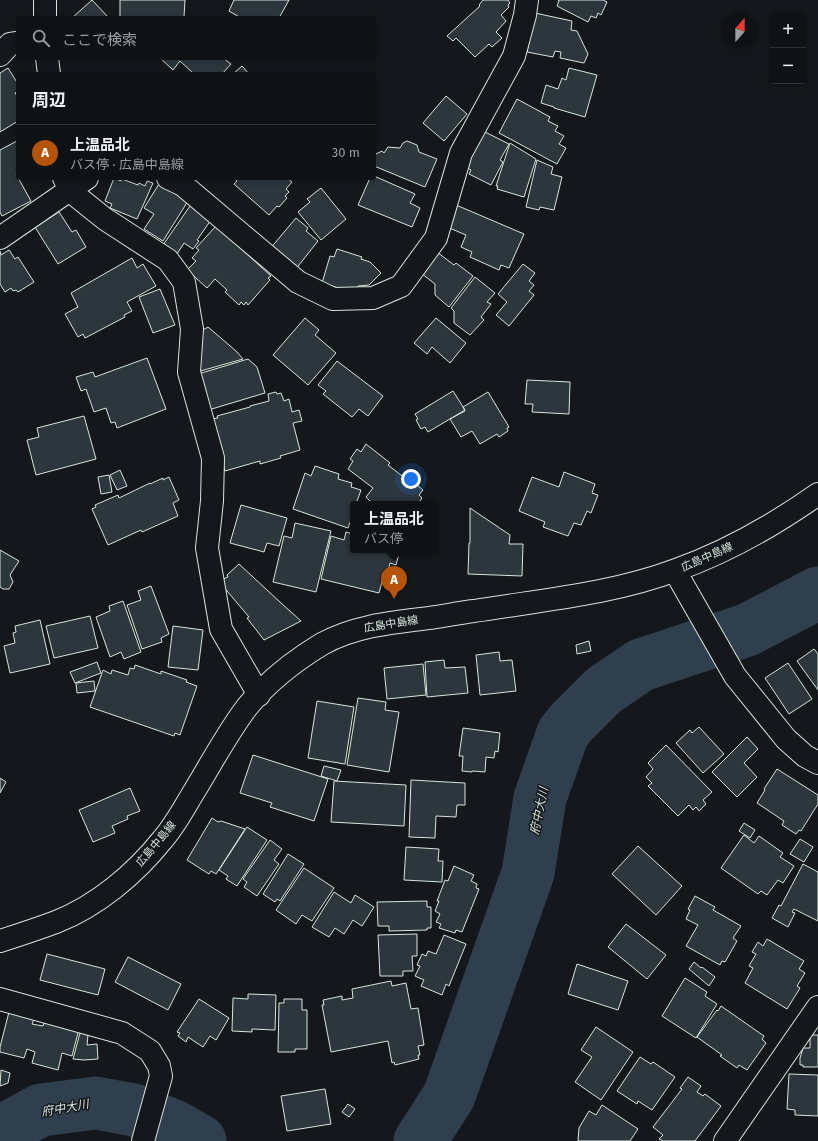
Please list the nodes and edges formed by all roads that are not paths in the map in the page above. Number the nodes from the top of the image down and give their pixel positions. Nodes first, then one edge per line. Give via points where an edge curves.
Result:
1 (44, 0) edge
2 (527, 0) edge
3 (45, 16) edge
4 (47, 60) edge
5 (49, 72) edge
6 (80, 180) edge
7 (172, 180) edge
8 (67, 184) edge
9 (0, 238) edge
10 (818, 494) edge
11 (675, 571) junction
12 (259, 695) junction
13 (814, 755) edge
14 (0, 941) edge
15 (0, 999) edge
16 (818, 1007) edge
17 (143, 1141) edge
18 (725, 1141) edge

1 - 3 street
2 - 7 street via 514,56 461,153 436,238 401,286 372,298 332,299 298,282 183,185
4 - 5 street
6 - 8 street
8 - 9 street
8 - 12 street via 105,219 168,260 184,282 192,329 189,372 213,458 207,548 214,592 221,629
10 - 11 street, 広島中島線 via 769,527
11 - 12 street, 広島中島線 via 592,592 423,619 389,622 356,630 325,643 296,660
11 - 13 street via 736,676 786,739
12 - 14 street, 広島中島線 via 233,729 180,815 147,858 105,894 82,909 57,922
15 - 17 street via 122,1033 150,1051 159,1066 161,1076
16 - 18 street

